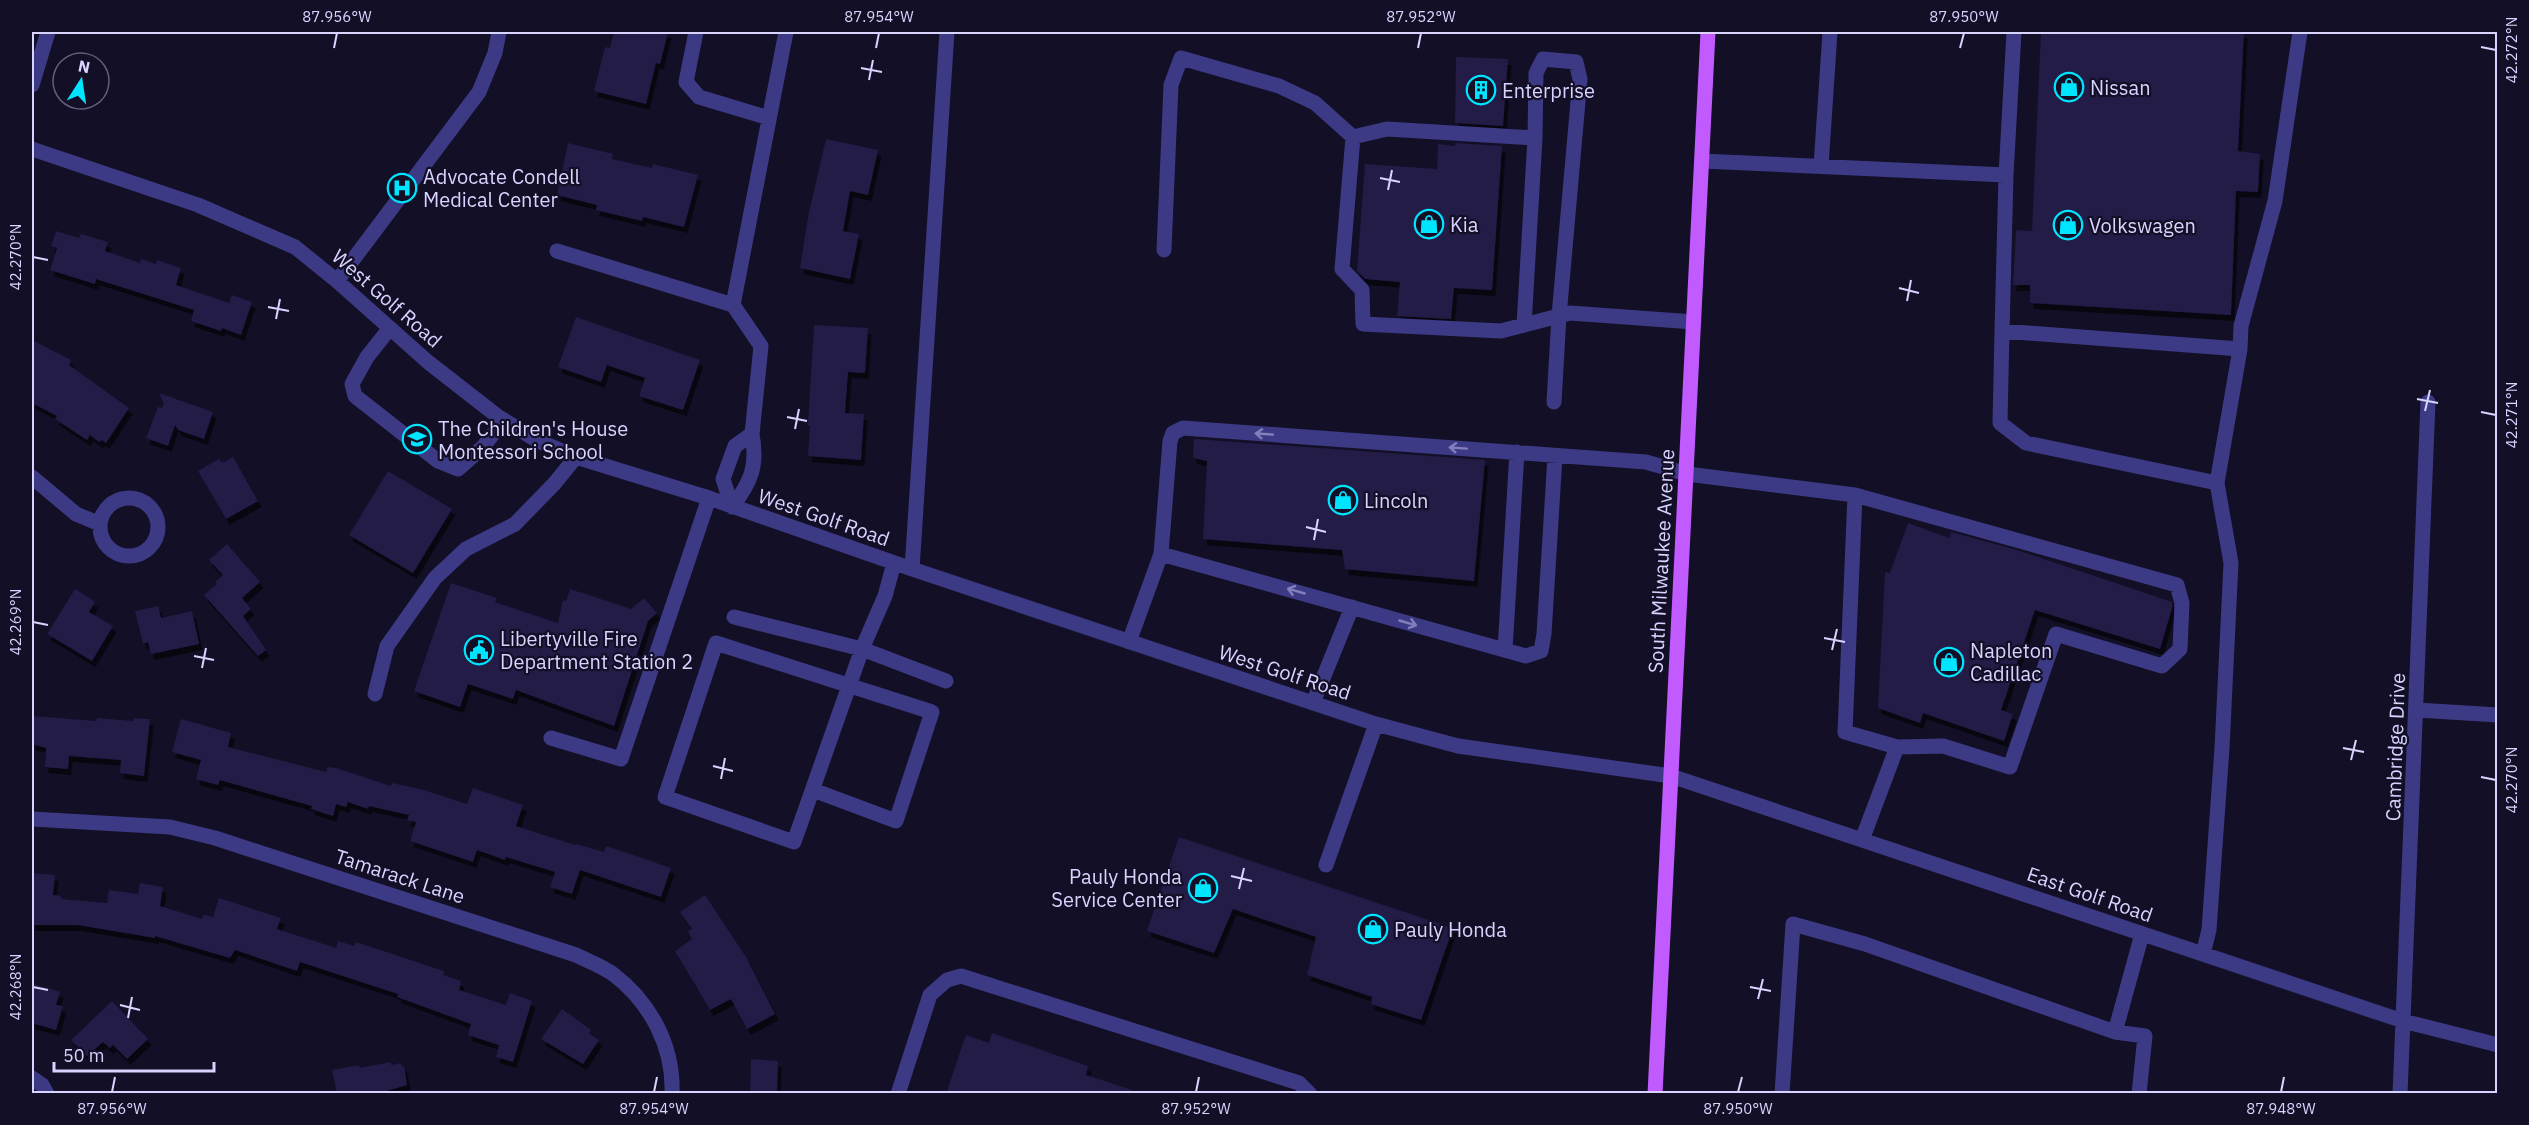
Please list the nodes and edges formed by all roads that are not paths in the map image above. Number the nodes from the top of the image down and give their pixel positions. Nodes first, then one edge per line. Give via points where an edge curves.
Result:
1 (48, 32) edge
2 (499, 32) edge
3 (696, 32) edge
4 (786, 32) edge
5 (946, 32) edge
6 (1708, 32) edge
7 (1830, 32) edge
8 (2014, 32) edge
9 (2300, 32) edge
10 (32, 85) edge
11 (769, 118) junction
12 (1353, 137) junction
13 (1535, 138) junction
14 (32, 149) edge
15 (1702, 161) junction
16 (1821, 166) junction
17 (2006, 174) junction
18 (1164, 250) dead end
19 (557, 251) dead end
20 (337, 281) junction
21 (733, 305) junction
22 (1559, 316) junction
23 (1694, 322) junction
24 (1524, 325) junction
25 (390, 328) junction
26 (2002, 332) junction
27 (2240, 349) junction
28 (1554, 402) dead end
29 (2428, 402) dead end
30 (504, 420) junction
31 (752, 434) junction
32 (1516, 452) junction
33 (1556, 456) junction
34 (576, 457) junction
35 (1687, 474) junction
36 (32, 477) edge
37 (2217, 483) junction
38 (1855, 495) junction
39 (709, 498) junction
40 (732, 507) junction
41 (100, 524) dead end
42 (1161, 554) junction
43 (894, 563) junction
44 (912, 569) junction
45 (1352, 607) junction
46 (734, 617) dead end
47 (1129, 642) junction
48 (862, 649) junction
49 (1505, 650) junction
50 (946, 681) dead end
51 (849, 685) junction
52 (375, 694) dead end
53 (1313, 703) junction
54 (2417, 710) junction
55 (2498, 715) edge
56 (1376, 724) junction
57 (551, 738) dead end
58 (1897, 747) junction
59 (1671, 776) junction
60 (813, 790) junction
61 (32, 819) edge
62 (1862, 840) junction
63 (1326, 865) dead end
64 (2142, 933) junction
65 (2203, 954) junction
66 (2403, 1021) junction
67 (2115, 1032) junction
68 (2498, 1045) edge
69 (32, 1078) edge
70 (47, 1094) edge
71 (672, 1094) edge
72 (898, 1094) edge
73 (1310, 1094) edge
74 (1655, 1094) edge
75 (1782, 1094) edge
76 (2139, 1094) edge
77 (2400, 1094) edge

1 - 10 street
2 - 20 street via 479,92
3 - 11 street via 686,82 699,98
4 - 11 street
5 - 44 street
6 - 15 main road, South Milwaukee Avenue
7 - 16 street
8 - 17 street
9 - 27 street via 2275,201 2241,326
11 - 21 street
12 - 13 street via 1388,129
12 - 18 street via 1315,103 1288,90 1181,58 1171,85
12 - 24 street via 1342,269 1362,290 1363,324 1501,331
13 - 22 street via 1536,73 1543,59 1575,62 1580,79
13 - 24 street
14 - 20 street, West Golf Road via 209,210 295,247
15 - 16 street
15 - 23 main road, South Milwaukee Avenue
16 - 17 street
17 - 26 street
19 - 21 street
20 - 25 street, West Golf Road
21 - 31 street via 761,346
22 - 23 street via 1570,313
22 - 24 street
22 - 28 street
23 - 35 main road, South Milwaukee Avenue
25 - 30 street, West Golf Road
25 - 30 street via 352,384 355,396 438,461 458,469 483,447
26 - 27 street
26 - 37 street via 2000,423 2011,433 2026,443
27 - 37 street
29 - 54 street, Cambridge Drive
30 - 34 street, West Golf Road via 536,440
31 - 40 street via 756,453 749,485
31 - 40 street via 735,446 723,479
32 - 33 street
32 -> 42 street via 1183,428 1173,433 1170,441
32 - 49 street
33 - 35 street via 1646,462
33 - 49 street via 1541,651 1526,656
34 - 39 street, West Golf Road
34 - 52 street via 515,524 466,549 435,578 387,646
35 - 38 street
35 - 59 main road, South Milwaukee Avenue
36 - 41 street via 76,514
37 - 65 street via 2231,563 2210,930
38 - 58 street via 1845,732
38 - 58 street via 2177,585 2182,603 2180,649 2162,666 2056,634 2010,767 1943,746
39 - 40 street, West Golf Road
39 - 57 street via 621,759
40 - 43 street, West Golf Road
45 -> 42 street
42 - 47 street
43 - 44 street, West Golf Road
43 - 48 street via 885,596
44 - 47 street, West Golf Road
45 -> 49 street
45 - 53 street
46 - 48 street
47 - 53 street, West Golf Road
48 - 50 street
48 - 51 street
51 - 60 street
51 - 60 street via 932,712 896,821
51 - 60 street via 716,643 665,797 795,842
53 - 56 street, West Golf Road
54 - 55 street
54 - 66 street, Cambridge Drive
56 - 59 street, West Golf Road via 1458,746
56 - 63 street
58 - 62 street
59 - 62 street, East Golf Road
59 - 74 main road, South Milwaukee Avenue
61 - 71 street, Tamarack Lane via 170,827 215,838 576,955 611,973 633,991 653,1017 667,1050
62 - 64 street, East Golf Road
64 - 65 street, East Golf Road
64 - 67 street
65 - 66 street, East Golf Road
66 - 68 street, East Golf Road
66 - 77 street, Cambridge Drive
67 - 75 street via 1865,944 1792,924
67 - 76 street via 2145,1036
69 - 70 street
72 - 73 street via 930,995 947,980 961,976 1299,1083

